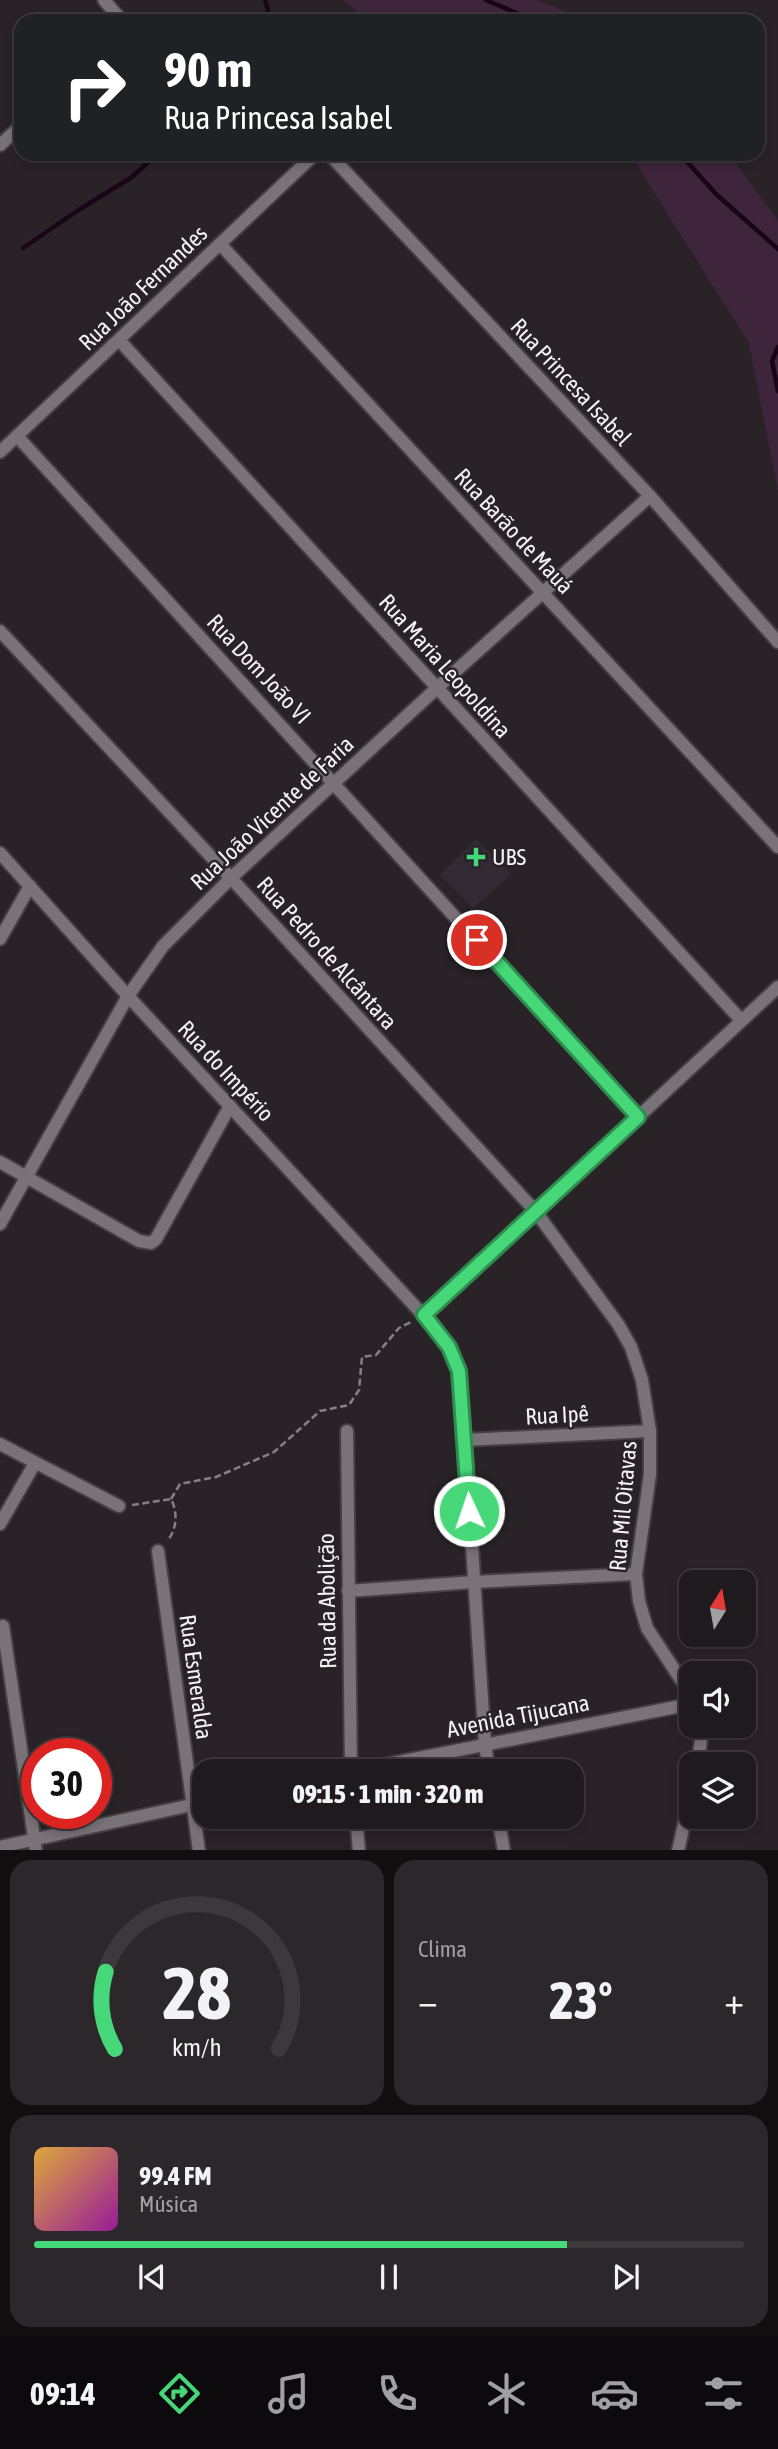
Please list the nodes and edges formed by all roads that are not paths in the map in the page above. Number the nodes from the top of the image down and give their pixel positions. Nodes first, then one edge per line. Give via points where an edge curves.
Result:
1 (104, 0) edge
2 (116, 14) edge
3 (14, 132) edge
4 (0, 145) edge
5 (308, 161) edge
6 (336, 161) edge
7 (220, 244) junction
8 (119, 340) junction
9 (17, 436) junction
10 (0, 452) edge
11 (650, 496) junction
12 (542, 594) junction
13 (0, 631) edge
14 (778, 642) edge
15 (437, 688) junction
16 (335, 783) junction
17 (778, 847) edge
18 (0, 853) edge
19 (231, 878) junction
20 (30, 886) junction
21 (0, 939) edge
22 (778, 987) edge
23 (128, 996) junction
24 (741, 1020) junction
25 (230, 1106) junction
26 (638, 1117) junction
27 (0, 1162) edge
28 (26, 1177) junction
29 (536, 1212) junction
30 (0, 1224) edge
31 (424, 1315) junction
32 (347, 1431) dead end
33 (650, 1432) junction
34 (465, 1440) junction
35 (0, 1444) edge
36 (35, 1463) junction
37 (119, 1506) road end
38 (0, 1524) edge
39 (158, 1551) road end
40 (636, 1574) junction
41 (474, 1582) junction
42 (348, 1591) junction
43 (3, 1626) dead end
44 (679, 1677) edge
45 (679, 1706) edge
46 (485, 1744) junction
47 (352, 1759) edge
48 (411, 1759) edge
49 (487, 1759) edge
50 (192, 1760) edge
51 (192, 1805) edge
52 (199, 1829) edge
53 (357, 1829) edge
54 (500, 1829) edge
55 (683, 1829) edge
56 (35, 1845) edge
57 (0, 1847) edge
58 (199, 1850) edge
59 (359, 1850) edge
60 (504, 1850) edge
61 (678, 1850) edge

1 - 2 street
3 - 4 street
5 - 7 street, Rua João Fernandes
6 - 11 street, Rua Princesa Isabel
7 - 8 street, Rua João Fernandes
7 - 12 street, Rua Barão de Mauá
8 - 9 street, Rua João Fernandes
8 - 15 street, Rua Maria Leopoldina
9 - 10 street, Rua João Fernandes
9 - 16 street, Rua Dom João VI
11 - 12 street, Rua João Vicente de Faria
11 - 14 street, Rua Princesa Isabel
12 - 15 street, Rua João Vicente de Faria
12 - 17 street, Rua Barão de Mauá
13 - 19 street, Rua Pedro de Alcântara
15 - 16 street, Rua João Vicente de Faria
15 - 24 street, Rua Maria Leopoldina
16 - 19 street, Rua João Vicente de Faria
16 - 26 street, Rua Dom João VI
18 - 20 street, Rua do Império
19 - 23 street, Rua João Vicente de Faria via 163,946
19 - 29 street, Rua Pedro de Alcântara
20 - 21 street
20 - 23 street, Rua do Império
22 - 24 street
23 - 25 street, Rua do Império
23 - 28 street, Rua João Vicente de Faria
24 - 26 street
25 - 28 street via 150,1243
25 - 31 street, Rua do Império
26 - 29 street
27 - 28 street
28 - 30 street, Rua João Vicente de Faria
29 - 31 street
29 - 33 street, Rua Mil Oitavas via 631,1347 642,1380
31 - 34 street, Rua do Império via 456,1362
32 - 42 street, Rua da Abolição
33 - 34 street, Rua Ipê
33 - 40 street, Rua Mil Oitavas via 650,1474
34 - 41 street, Rua do Império
35 - 36 street
36 - 37 street
36 - 38 street
39 - 50 street, Rua Esmeralda
40 - 41 street
40 - 44 street, Rua Mil Oitavas via 648,1629
41 - 42 street
41 - 46 street, Rua do Império
42 - 47 street, Rua da Abolição
43 - 56 street
45 - 46 street, Avenida Tijucana
46 - 48 street, Avenida Tijucana
46 - 49 street, Rua do Império
51 - 56 street
52 - 58 street, Rua Esmeralda
53 - 59 street
54 - 60 street
55 - 61 street
56 - 57 street

